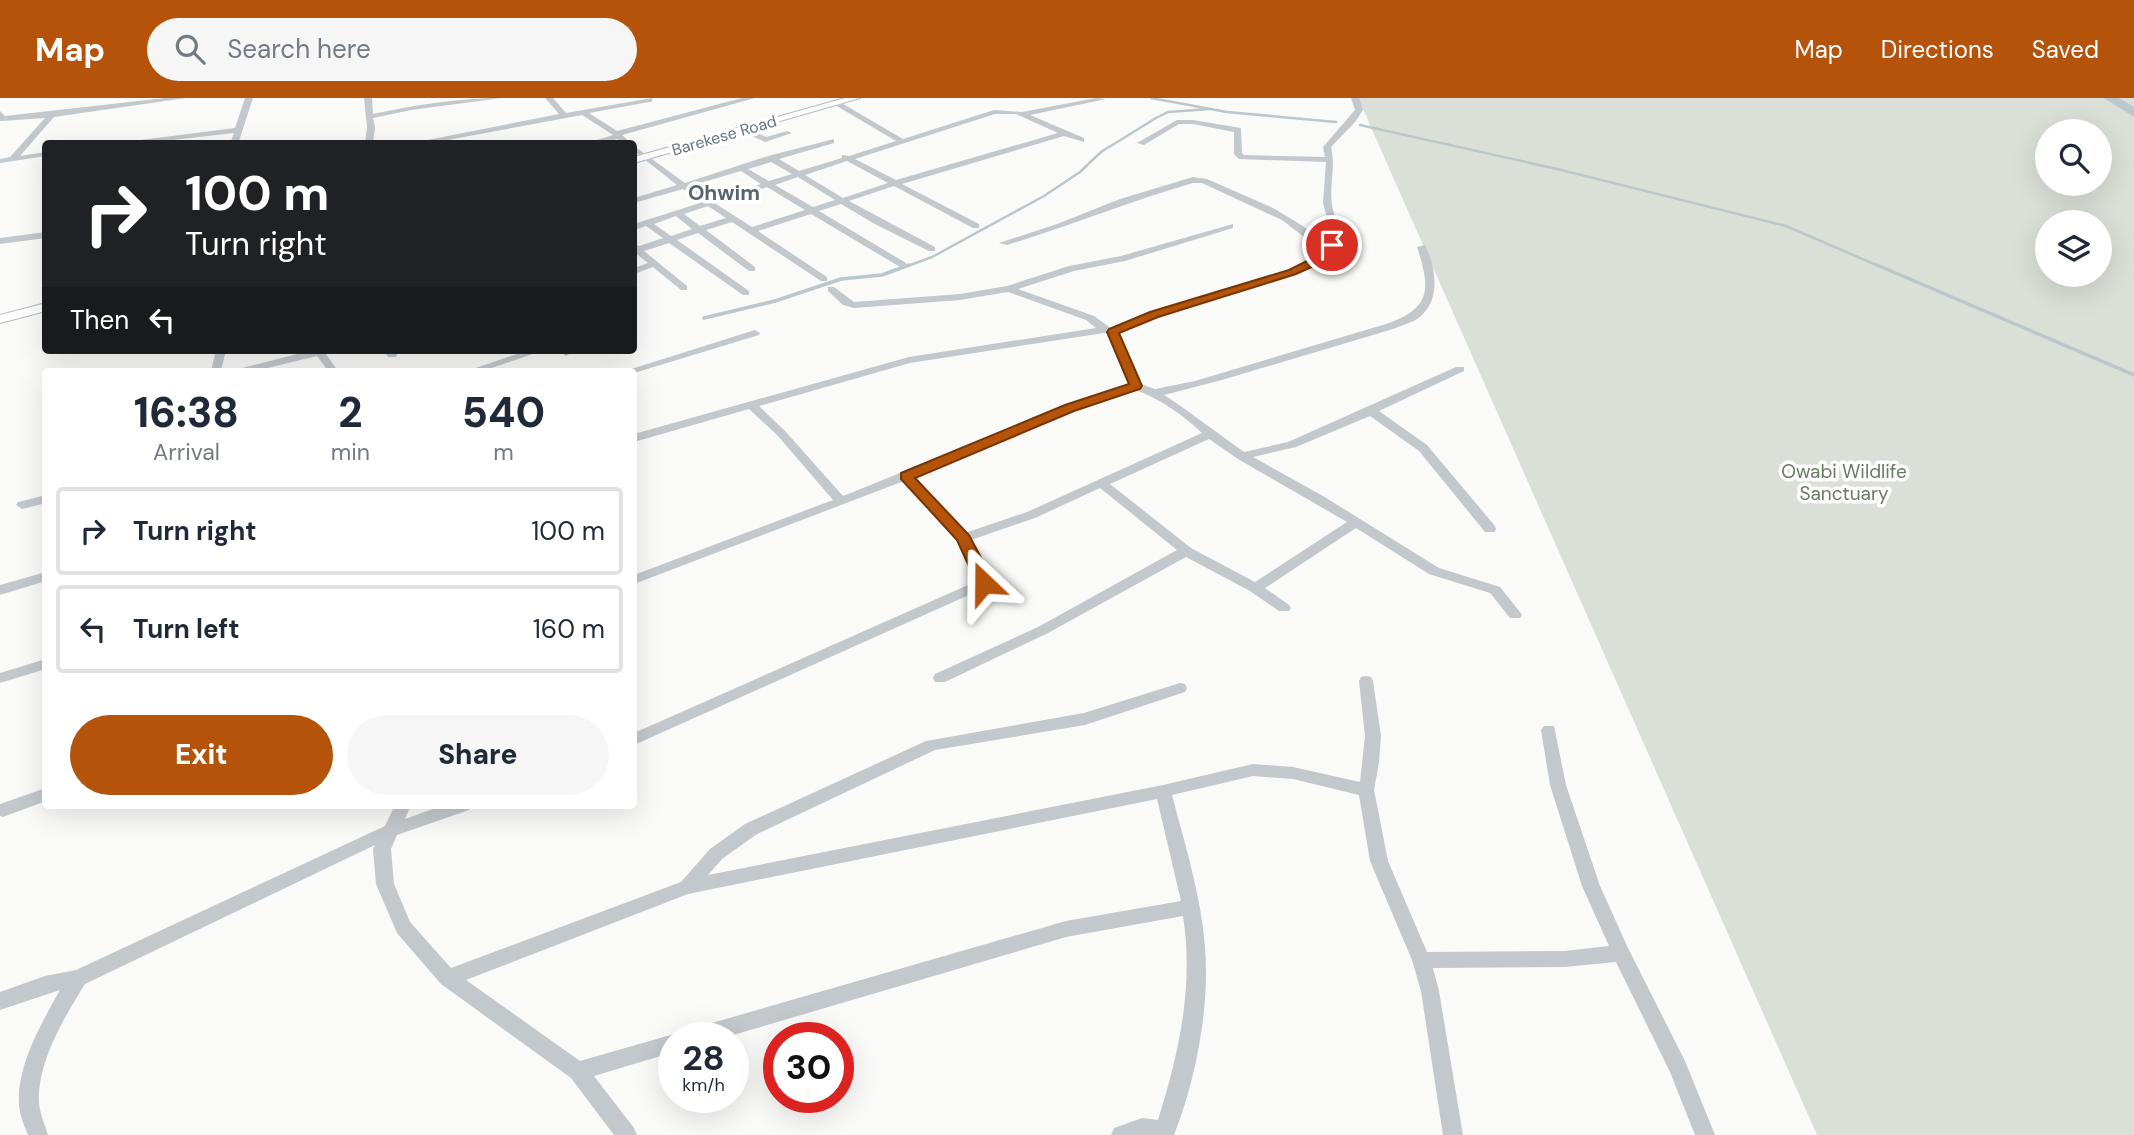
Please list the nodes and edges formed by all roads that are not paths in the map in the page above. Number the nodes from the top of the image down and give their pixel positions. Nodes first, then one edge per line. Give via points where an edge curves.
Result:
1 (183, 98) edge
2 (249, 98) edge
3 (368, 98) edge
4 (498, 98) edge
5 (550, 98) edge
6 (751, 98) edge
7 (855, 98) edge
8 (1354, 98) edge
9 (1102, 99) edge
10 (649, 100) dead end
11 (118, 102) edge
12 (838, 103) junction
13 (584, 113) junction
14 (1022, 114) junction
15 (52, 115) junction
16 (565, 116) junction
17 (1, 117) edge
18 (369, 117) junction
19 (744, 129) junction
20 (238, 130) junction
21 (788, 133) dead end
22 (1065, 133) junction
23 (618, 135) junction
24 (143, 140) edge
25 (235, 140) edge
26 (369, 140) edge
27 (433, 140) edge
28 (601, 140) edge
29 (624, 140) edge
30 (901, 140) junction
31 (1081, 140) dead end
32 (831, 141) dead end
33 (1141, 144) dead end
34 (637, 150) edge
35 (42, 155) edge
36 (645, 157) junction
37 (771, 158) junction
38 (845, 158) junction
39 (13, 159) junction
40 (637, 159) edge
41 (1330, 160) junction
42 (0, 164) edge
43 (741, 168) junction
44 (794, 174) junction
45 (765, 184) junction
46 (893, 184) junction
47 (684, 186) junction
48 (637, 200) edge
49 (841, 201) junction
50 (712, 202) junction
51 (813, 211) junction
52 (677, 213) junction
53 (734, 218) junction
54 (647, 223) junction
55 (637, 226) edge
56 (976, 226) dead end
57 (1230, 226) dead end
58 (700, 229) junction
59 (752, 230) junction
60 (42, 236) edge
61 (670, 239) junction
62 (0, 242) edge
63 (1004, 243) dead end
64 (637, 247) edge
65 (1422, 247) dead end
66 (932, 249) dead end
67 (637, 250) edge
68 (1327, 251) junction
69 (654, 264) junction
70 (903, 265) dead end
71 (752, 269) dead end
72 (637, 270) edge
73 (824, 279) dead end
74 (684, 288) dead end
75 (831, 289) dead end
76 (1009, 289) junction
77 (746, 293) dead end
78 (42, 308) edge
79 (0, 319) edge
80 (1109, 331) junction
81 (755, 332) dead end
82 (310, 354) edge
83 (526, 354) edge
84 (254, 368) edge
85 (482, 368) edge
86 (637, 369) edge
87 (1460, 369) dead end
88 (1136, 386) junction
89 (1154, 393) junction
90 (750, 404) junction
91 (1371, 411) junction
92 (1210, 434) junction
93 (637, 437) edge
94 (1242, 456) junction
95 (906, 476) junction
96 (1101, 483) junction
97 (42, 500) edge
98 (841, 501) junction
99 (22, 505) dead end
100 (1357, 522) junction
101 (1490, 530) dead end
102 (963, 538) junction
103 (1186, 551) junction
104 (42, 577) edge
105 (637, 579) edge
106 (1255, 588) junction
107 (0, 590) edge
108 (1284, 608) dead end
109 (1516, 615) dead end
110 (42, 665) edge
111 (0, 678) edge
112 (940, 678) dead end
113 (1366, 681) dead end
114 (1180, 688) dead end
115 (1549, 730) dead end
116 (637, 738) edge
117 (1366, 790) junction
118 (1163, 791) junction
119 (42, 795) edge
120 (401, 809) edge
121 (452, 809) edge
122 (3, 810) dead end
123 (389, 831) junction
124 (687, 887) junction
125 (1190, 907) junction
126 (1621, 953) junction
127 (1421, 960) junction
128 (78, 978) junction
129 (448, 978) junction
130 (0, 1001) edge
131 (746, 1022) edge
132 (658, 1048) edge
133 (578, 1071) junction
134 (1166, 1133) edge
135 (38, 1135) edge
136 (627, 1135) edge
137 (1121, 1135) edge
138 (1453, 1135) edge
139 (1705, 1135) edge

1 - 11 street
2 - 20 street
3 - 18 street
4 - 18 street
5 - 16 street
6 - 23 street
7 - 12 main road, Barekese Road
8 - 41 street via 1359,110 1355,120 1327,147
9 - 14 street
10 - 13 street
11 - 15 street
12 - 19 main road, Barekese Road
12 - 30 street
13 - 16 street
13 - 23 street
14 - 22 street
14 - 30 street via 994,112
15 - 17 street
15 - 39 street
16 - 27 street
18 - 26 street
19 - 21 street via 765,140
19 - 36 main road, Barekese Road
20 - 24 street
20 - 25 street
22 - 31 street
22 - 46 street
23 - 28 street
23 - 29 street
30 - 38 street
32 - 37 street
33 - 41 street via 1171,124 1193,122 1238,130 1238,154 1247,158
34 - 36 street
35 - 39 street
36 - 40 main road, Barekese Road
36 - 47 street
37 - 43 street
37 - 44 street
38 - 44 street
38 - 46 street
39 - 42 street
41 - 68 street via 1327,204 1333,226
43 - 45 street
43 - 47 street
44 - 45 street
44 - 49 street
45 - 50 street
45 - 51 street
46 - 49 street
46 - 56 street
47 - 48 street
47 - 50 street
49 - 51 street
49 - 66 street
50 - 52 street
50 - 53 street
51 - 59 street
51 - 70 street
52 - 54 street
52 - 58 street
53 - 58 street
53 - 59 street
54 - 55 street
54 - 61 street
57 - 76 street
58 - 61 street
58 - 71 street
59 - 73 street
60 - 62 street
61 - 64 street
61 - 77 street
63 - 68 street via 1193,180 1276,212 1310,233
65 - 89 street via 1431,284 1418,314 1255,369
67 - 69 street
68 - 80 street via 1292,272
69 - 72 street
69 - 74 street
75 - 76 street via 854,305
76 - 80 street via 1090,318
78 - 79 main road
80 - 88 street
80 - 90 street via 909,360
81 - 86 street
82 - 84 street
83 - 85 street
87 - 91 street
88 - 89 street
88 - 95 street via 1070,408
89 - 92 street
90 - 93 street
90 - 98 street
91 - 94 street via 1292,445
91 - 101 street via 1423,448
92 - 94 street
92 - 96 street
94 - 100 street
95 - 98 street
95 - 102 street
96 - 102 street
96 - 103 street
97 - 99 street
98 - 105 street
100 - 106 street
100 - 109 street via 1434,571 1495,590
102 - 116 street via 984,583
103 - 106 street
103 - 112 street via 1043,629
104 - 107 street
106 - 108 street
110 - 111 street
113 - 117 street via 1373,714 1373,762
114 - 124 street via 1085,719 932,745 751,829 716,854
115 - 126 street via 1558,785 1591,886
117 - 118 street via 1293,773 1253,770
117 - 127 street via 1379,860
118 - 124 street
118 - 125 street
119 - 122 street
120 - 123 street
121 - 123 street
123 - 128 street
123 - 129 street via 382,849 385,884 403,928
124 - 129 street
125 - 131 street via 1066,929
125 - 134 street via 1197,969 1187,1058
126 - 127 street via 1565,959
126 - 139 street via 1678,1068
127 - 138 street
128 - 130 street
128 - 135 street via 34,1072 29,1103
129 - 133 street
132 - 133 street
133 - 136 street
134 - 137 street via 1142,1128

